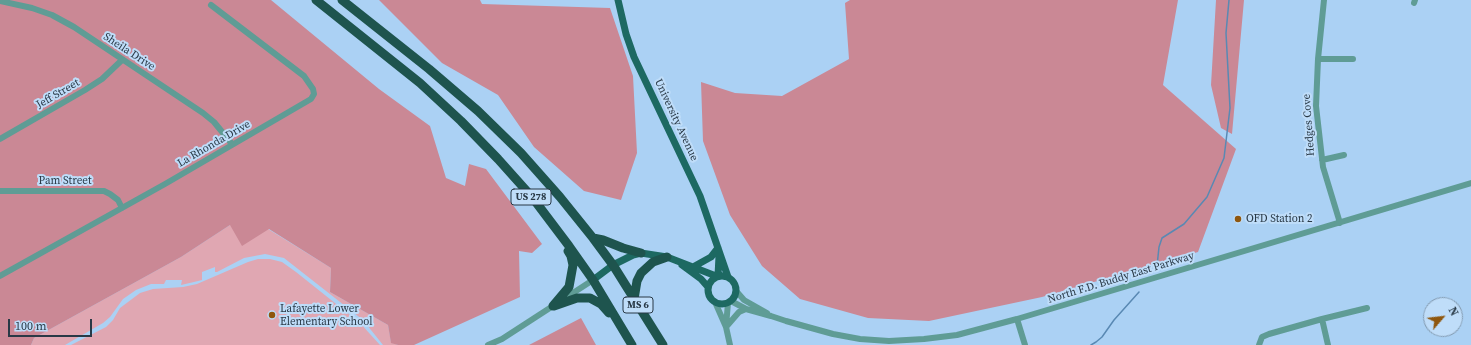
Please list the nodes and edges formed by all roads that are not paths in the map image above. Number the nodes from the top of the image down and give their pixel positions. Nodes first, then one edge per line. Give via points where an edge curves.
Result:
1 (316, 0) edge
2 (342, 0) edge
3 (348, 0) edge
4 (618, 0) edge
5 (1324, 0) edge
6 (0, 1) edge
7 (211, 4) dead end
8 (374, 26) junction
9 (1318, 59) junction
10 (1353, 59) dead end
11 (122, 60) junction
12 (0, 140) edge
13 (232, 144) junction
14 (1344, 155) dead end
15 (1322, 160) junction
16 (1471, 184) edge
17 (0, 191) edge
18 (122, 208) junction
19 (1340, 223) junction
20 (552, 224) junction
21 (593, 238) junction
22 (718, 248) junction
23 (641, 253) junction
24 (667, 257) junction
25 (679, 262) junction
26 (613, 266) junction
27 (692, 267) junction
28 (0, 276) edge
29 (717, 276) junction
30 (728, 276) junction
31 (593, 280) junction
32 (708, 287) junction
33 (736, 292) junction
34 (634, 300) junction
35 (715, 302) junction
36 (730, 302) junction
37 (553, 306) junction
38 (1367, 308) dead end
39 (746, 309) junction
40 (771, 316) junction
41 (1322, 318) junction
42 (1017, 319) junction
43 (622, 326) junction
44 (726, 328) junction
45 (488, 345) edge
46 (632, 345) edge
47 (663, 345) edge
48 (730, 345) edge
49 (1025, 345) edge
50 (1259, 345) edge
51 (1328, 345) edge

1 - 20 highway, US 278 via 420,84 461,121 498,159
2 - 8 highway, US 278
3 - 8 highway
4 - 22 main road, University Avenue via 634,57 700,196
5 - 9 street, Hedges Cove
6 - 11 street, Sheila Drive via 52,15
7 - 13 street, La Rhonda Drive via 302,74 313,88 314,94 311,99
8 - 21 highway, US 278 via 478,111 526,159
9 - 10 street
9 - 15 street, Hedges Cove via 1316,106
11 - 12 street, Jeff Street via 86,90
11 - 13 street, Sheila Drive via 203,113
13 - 18 street, La Rhonda Drive
14 - 15 street
15 - 19 street, Hedges Cove
16 - 19 street, North F.D. Buddy East Parkway
17 - 18 street, Pam Street via 104,191 118,200
18 - 28 street, La Rhonda Drive
19 - 42 street, North F.D. Buddy East Parkway
20 - 31 highway, US 278
20 - 37 highway via 571,256 573,265 569,287
21 - 23 highway
21 - 26 highway, US 278
22 - 27 main road via 711,257
22 - 29 main road, University Avenue
22 - 30 main road, University Avenue
23 - 24 main road
23 - 26 main road
24 - 25 main road
24 - 34 highway via 653,262 640,273
25 - 27 main road
25 - 32 main road
26 - 31 main road
26 - 34 highway, MS 6
27 - 29 main road
29 - 30 main road
29 - 32 main road
30 - 33 main road via 735,283
31 - 37 street
31 - 43 highway, MS 6
32 - 35 main road via 709,296
33 - 36 main road
33 - 40 street via 744,300
34 - 47 highway, MS 6
35 - 36 main road
35 - 44 street
36 - 39 street
36 - 44 street
37 - 43 highway via 577,298 590,298 601,304
37 - 45 street via 502,339
38 - 41 street
39 - 40 street
39 - 44 street via 739,312
40 - 42 street, North F.D. Buddy East Parkway via 833,334 890,341 957,335
41 - 50 street via 1269,334 1262,338
41 - 51 street
42 - 49 street
43 - 46 highway, MS 6
44 - 48 street

